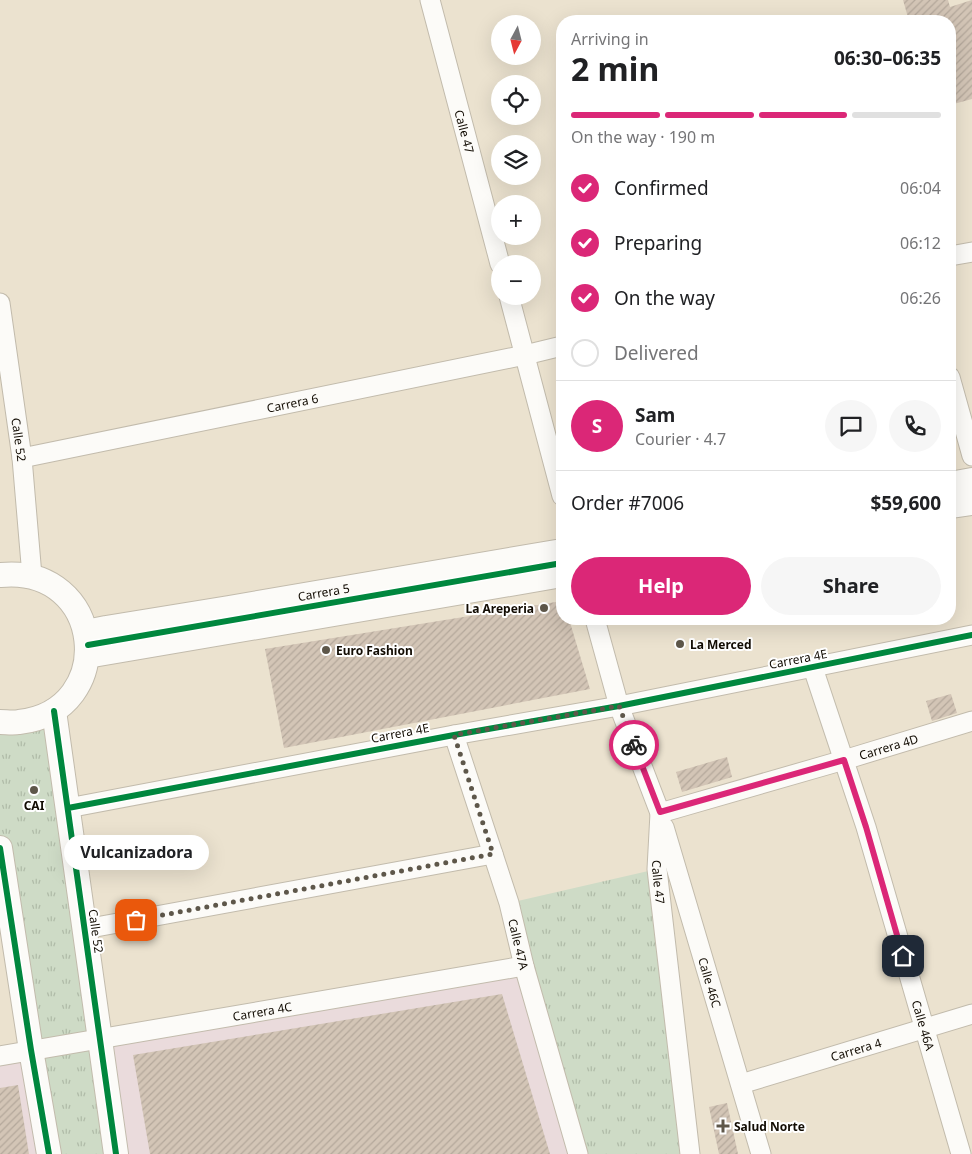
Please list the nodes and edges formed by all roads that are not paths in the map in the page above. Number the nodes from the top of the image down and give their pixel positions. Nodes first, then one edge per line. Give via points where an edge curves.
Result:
1 (430, 0) edge
2 (972, 252) edge
3 (498, 255) edge
4 (956, 255) edge
5 (0, 303) edge
6 (511, 305) edge
7 (556, 347) edge
8 (525, 355) junction
9 (956, 399) edge
10 (972, 456) edge
11 (22, 458) junction
12 (556, 473) edge
13 (972, 480) edge
14 (956, 483) edge
15 (972, 503) edge
16 (956, 505) edge
17 (556, 551) edge
18 (0, 575) edge
19 (32, 576) junction
20 (556, 576) edge
21 (598, 625) edge
22 (86, 632) junction
23 (972, 635) edge
24 (87, 656) junction
25 (813, 668) junction
26 (619, 706) junction
27 (54, 710) junction
28 (972, 721) edge
29 (0, 722) edge
30 (454, 735) junction
31 (844, 760) junction
32 (68, 808) junction
33 (660, 812) junction
34 (0, 848) edge
35 (493, 854) junction
36 (85, 929) junction
37 (524, 966) junction
38 (972, 1014) edge
39 (925, 1028) junction
40 (100, 1039) junction
41 (31, 1050) junction
42 (0, 1056) edge
43 (740, 1084) junction
44 (49, 1154) edge
45 (116, 1154) edge
46 (578, 1154) edge
47 (690, 1154) edge
48 (761, 1154) edge
49 (961, 1154) edge

1 - 3 street, Calle 47
2 - 4 street
5 - 11 street, Calle 52
6 - 8 street
7 - 8 street, Carrera 6
8 - 11 street, Carrera 6
8 - 12 street
9 - 10 street
11 - 19 street, Calle 52
13 - 14 main road
15 - 16 main road
17 - 22 main road, Carrera 5
18 - 19 main road
19 - 22 main road via 61,591 81,617
20 - 24 main road, Carrera 5
21 - 26 street, Calle 47
22 - 24 main road
23 - 25 street, Carrera 4E
24 - 27 main road via 77,687
25 - 26 street, Carrera 4E
25 - 31 street, Calle 46A
26 - 30 street, Carrera 4E
26 - 33 street, Calle 47
27 - 29 main road via 37,719
27 - 32 main road, Calle 52
28 - 31 street, Carrera 4D
30 - 32 street, Carrera 4E
30 - 35 street, Calle 47A
31 - 33 street, Carrera 4D
31 - 39 street, Calle 46A
32 - 36 main road, Calle 52
33 - 43 street, Calle 46C
33 - 47 street, Calle 47 via 657,869
34 - 41 main road
35 - 36 street
35 - 37 street, Calle 47A
36 - 40 main road, Calle 52
37 - 40 street, Carrera 4C
37 - 46 street, Calle 47A
38 - 39 street, Carrera 4
39 - 43 street, Carrera 4
39 - 49 street, Calle 46A
40 - 41 street, Carrera 4C
40 - 45 main road, Calle 52
41 - 42 street, Carrera 4C
41 - 44 main road
43 - 48 street, Calle 46C

